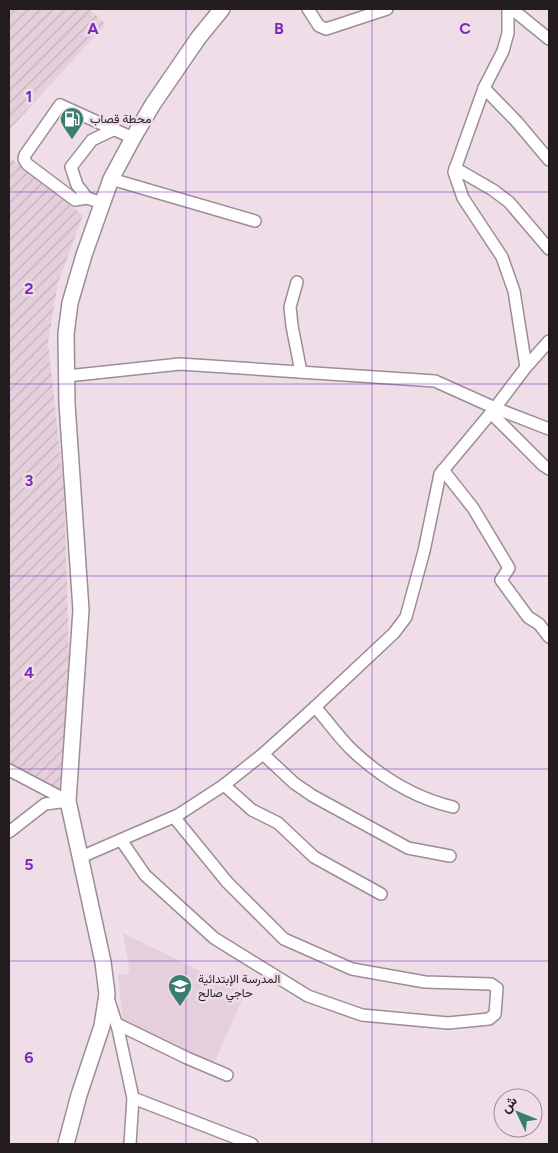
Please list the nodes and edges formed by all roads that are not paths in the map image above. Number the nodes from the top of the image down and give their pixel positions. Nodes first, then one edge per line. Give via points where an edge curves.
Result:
1 (222, 9) edge
2 (308, 9) edge
3 (387, 9) edge
4 (510, 9) edge
5 (549, 39) edge
6 (484, 88) junction
7 (115, 129) junction
8 (132, 138) junction
9 (549, 160) edge
10 (455, 168) junction
11 (111, 179) junction
12 (87, 198) junction
13 (102, 203) junction
14 (255, 221) dead end
15 (549, 248) edge
16 (297, 282) dead end
17 (549, 341) edge
18 (526, 367) junction
19 (301, 372) junction
20 (67, 376) junction
21 (493, 410) junction
22 (549, 429) edge
23 (549, 469) edge
24 (443, 470) junction
25 (549, 637) edge
26 (315, 707) junction
27 (263, 754) junction
28 (9, 770) edge
29 (224, 785) junction
30 (68, 801) junction
31 (453, 806) dead end
32 (174, 817) junction
33 (9, 832) edge
34 (120, 840) junction
35 (450, 856) dead end
36 (81, 857) junction
37 (381, 894) dead end
38 (107, 994) junction
39 (117, 1024) junction
40 (227, 1075) dead end
41 (133, 1098) junction
42 (66, 1144) edge
43 (130, 1144) edge
44 (252, 1144) edge

1 - 8 main road via 199,37
2 - 3 street via 319,26 326,29
4 - 5 street
4 - 6 street via 503,51
6 - 9 street
6 - 10 street
7 - 8 street
7 - 12 street via 92,140 72,167 77,185
7 - 12 street via 60,105 24,155 27,164 75,200
8 - 11 main road
10 - 15 street via 509,202
10 - 18 street via 463,198 498,250 514,291
11 - 13 main road
11 - 14 street
12 - 13 street
13 - 20 main road via 70,303 66,334
16 - 19 street via 290,307
17 - 18 street
18 - 21 street
19 - 20 street via 180,364
19 - 21 street via 435,381
20 - 30 main road via 81,610
21 - 22 street
21 - 23 street
21 - 24 street
24 - 25 street via 473,508 509,568 502,580 528,617 539,624
24 - 26 street via 406,617 394,633
26 - 27 street
26 - 31 street via 352,750 384,777 432,802
27 - 29 street
27 - 35 street via 313,796 408,848
28 - 30 street
29 - 32 street
29 - 37 street via 252,810 278,823 314,857
30 - 33 street via 45,804
30 - 36 main road
32 - 34 street
32 - 34 street via 227,882 284,939 352,968 425,982 491,984 497,988 495,1014 489,1019 448,1023 362,1015 308,996 214,938 145,875
34 - 36 street
36 - 38 main road
38 - 39 street
38 - 42 main road via 102,1026
39 - 40 street
39 - 41 street
41 - 43 street
41 - 44 street

